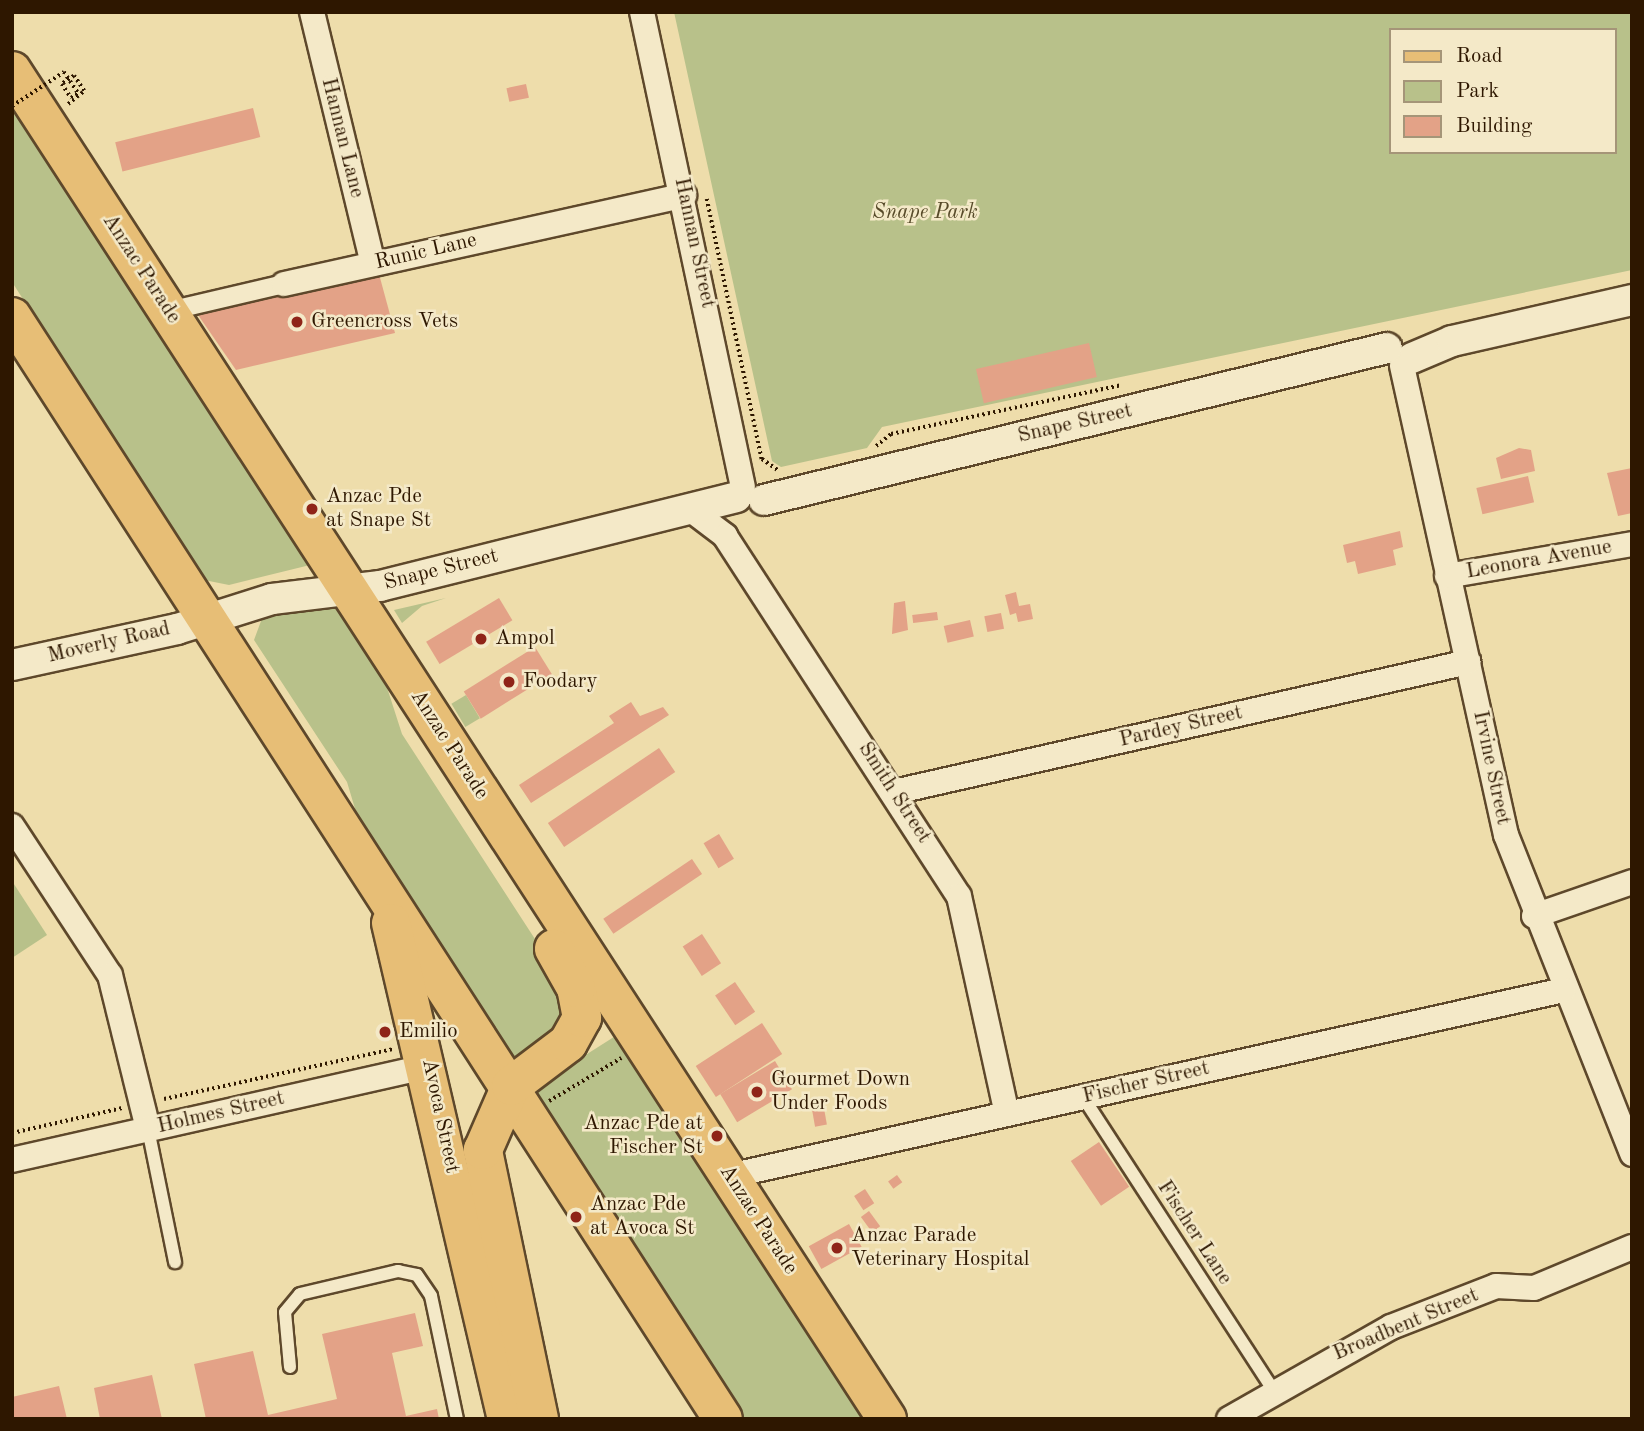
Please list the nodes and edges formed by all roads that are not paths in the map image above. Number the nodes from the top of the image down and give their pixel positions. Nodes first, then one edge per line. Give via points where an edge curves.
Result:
1 (312, 12) edge
2 (642, 12) edge
3 (12, 71) edge
4 (694, 191) junction
5 (373, 264) junction
6 (284, 284) joint
7 (1632, 300) edge
8 (169, 311) junction
9 (12, 317) edge
10 (1400, 356) junction
11 (749, 491) junction
12 (686, 514) junction
13 (1632, 544) edge
14 (1447, 576) junction
15 (348, 588) junction
16 (205, 617) junction
17 (1468, 662) junction
18 (12, 666) edge
19 (404, 675) junction
20 (894, 792) junction
21 (343, 824) junction
22 (12, 826) edge
23 (1632, 882) edge
24 (1534, 916) junction
25 (1564, 990) junction
26 (413, 1057) junction
27 (526, 1096) junction
28 (1083, 1097) junction
29 (1007, 1115) junction
30 (1626, 1125) edge
31 (148, 1129) junction
32 (551, 1151) junction
33 (1632, 1154) edge
34 (12, 1160) edge
35 (485, 1174) junction
36 (729, 1176) junction
37 (1632, 1247) edge
38 (175, 1262) dead end
39 (290, 1367) dead end
40 (1273, 1390) junction
41 (457, 1419) edge
42 (507, 1419) edge
43 (539, 1419) edge
44 (723, 1419) edge
45 (887, 1419) edge
46 (1229, 1419) edge

1 - 5 street, Hannan Lane
2 - 4 street, Hannan Street
3 - 8 main road, Anzac Parade
4 - 5 street, Runic Lane
4 - 11 street, Hannan Street
5 - 6 street, Runic Lane
6 - 8 street, Runic Lane
7 - 10 street, Snape Street
8 - 15 main road, Anzac Parade
9 - 16 main road
10 - 11 street, Snape Street via 1346,363
10 - 14 street, Irvine Street
11 - 12 street, Snape Street
12 - 15 street, Snape Street
12 - 20 street, Smith Street via 724,536
13 - 14 street, Leonora Avenue
14 - 17 street, Irvine Street
15 - 16 street, Snape Street
15 - 19 main road, Anzac Parade
16 - 18 street, Moverly Road
16 - 21 main road
17 - 20 street, Pardey Street
17 - 24 street, Irvine Street via 1506,835
19 - 27 main road via 404,712 419,742 569,973 582,1003 579,1026
19 - 36 main road, Anzac Parade
20 - 29 street, Smith Street via 959,896
21 - 26 main road, Avoca Street via 391,924
21 - 27 main road
22 - 31 street via 110,975
23 - 24 street
24 - 25 street, Irvine Street
25 - 28 street, Fischer Street
25 - 30 street, Irvine Street
26 - 31 street, Holmes Street
26 - 42 main road, Avoca Street
27 - 32 main road
27 - 35 main road, Avoca Street via 488,1128
28 - 29 street, Fischer Street
28 - 40 lane, Fischer Lane
29 - 36 street, Fischer Street
30 - 33 street, Irvine Street
31 - 34 street, Holmes Street
31 - 38 lane
32 - 35 main road via 516,1137 498,1150
32 - 44 main road
35 - 43 main road, Avoca Street
36 - 45 main road, Anzac Parade
37 - 40 street, Broadbent Street via 1534,1289 1496,1286 1451,1302 1329,1357
39 - 41 lane via 285,1312 300,1294 398,1271 417,1275 431,1296
40 - 46 street, Broadbent Street

